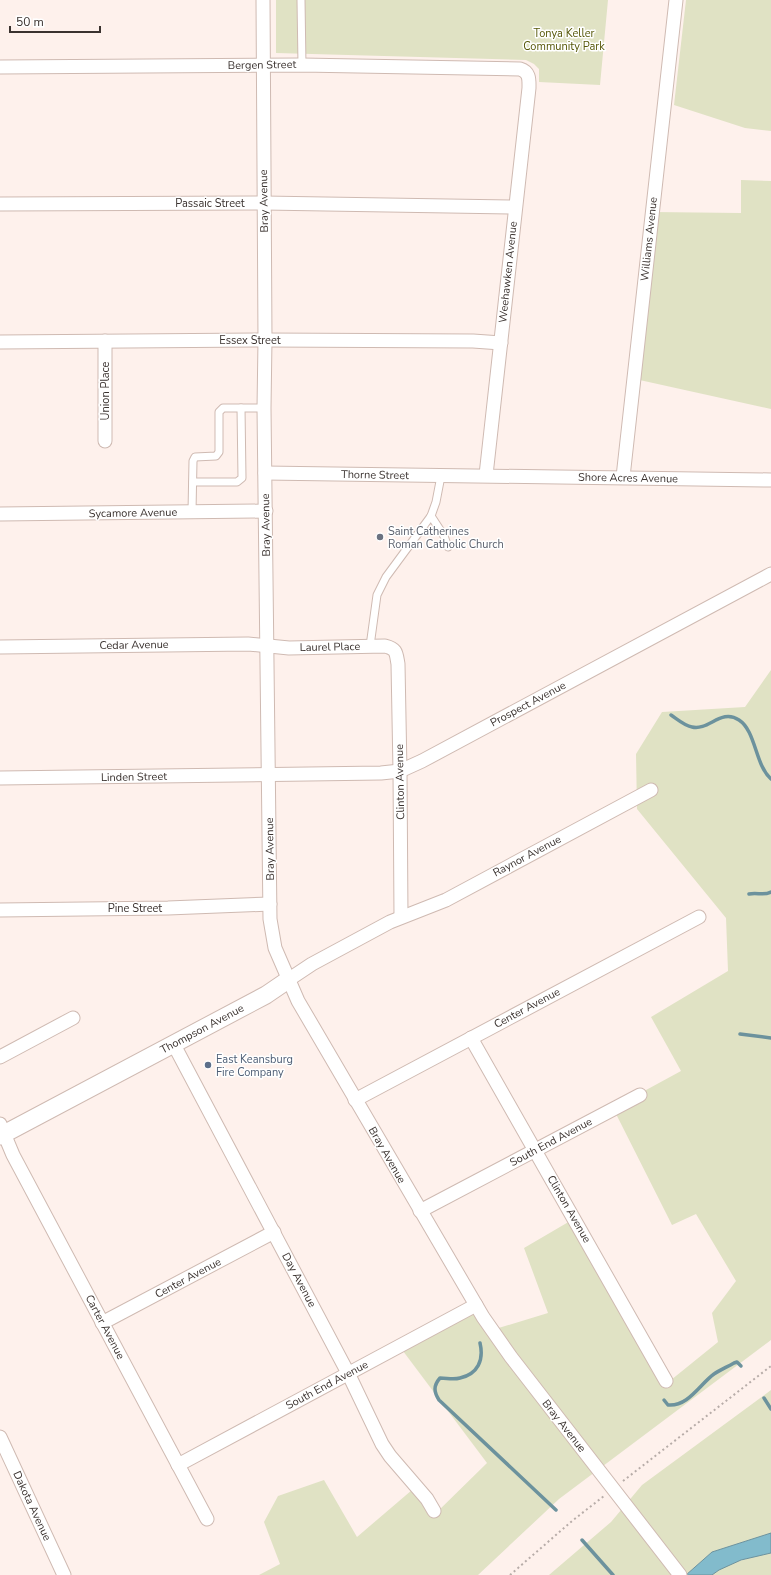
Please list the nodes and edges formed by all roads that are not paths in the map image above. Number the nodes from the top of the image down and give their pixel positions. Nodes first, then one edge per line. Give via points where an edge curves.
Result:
1 (263, 0) edge
2 (301, 0) edge
3 (676, 0) edge
4 (262, 65) junction
5 (302, 65) junction
6 (0, 67) edge
7 (524, 70) joint
8 (264, 203) junction
9 (0, 204) edge
10 (515, 207) junction
11 (265, 340) junction
12 (105, 341) junction
13 (0, 342) edge
14 (501, 343) junction
15 (241, 408) junction
16 (264, 408) junction
17 (105, 441) dead end
18 (265, 473) junction
19 (486, 475) junction
20 (441, 476) junction
21 (623, 477) junction
22 (771, 480) edge
23 (193, 482) junction
24 (192, 512) junction
25 (266, 512) junction
26 (0, 514) edge
27 (431, 516) junction
28 (448, 547) dead end
29 (771, 574) edge
30 (268, 646) junction
31 (370, 646) junction
32 (0, 647) edge
33 (392, 648) joint
34 (400, 771) junction
35 (269, 776) junction
36 (0, 778) edge
37 (651, 790) dead end
38 (270, 904) junction
39 (0, 910) edge
40 (401, 917) junction
41 (699, 917) dead end
42 (288, 980) junction
43 (73, 1018) dead end
44 (471, 1038) junction
45 (173, 1043) junction
46 (0, 1057) edge
47 (640, 1095) dead end
48 (355, 1100) junction
49 (2, 1131) edge
50 (535, 1150) junction
51 (420, 1211) junction
52 (274, 1232) junction
53 (476, 1305) junction
54 (102, 1323) junction
55 (348, 1373) junction
56 (666, 1380) dead end
57 (0, 1437) edge
58 (178, 1465) junction
59 (434, 1511) dead end
60 (207, 1519) dead end
61 (64, 1575) edge
62 (680, 1575) edge

1 - 4 street, Bray Avenue
2 - 5 lane
3 - 21 street, Williams Avenue
4 - 5 street, Bergen Street
4 - 6 street, Bergen Street
4 - 8 street, Bray Avenue
5 - 7 street, Bergen Street
7 - 10 street, Weehawken Avenue via 528,74 529,88
8 - 9 street, Passaic Street
8 - 10 street, Passaic Street
8 - 11 street, Bray Avenue
10 - 14 street, Weehawken Avenue
11 - 12 street, Essex Street
11 - 14 street, Essex Street
11 - 16 street, Bray Avenue
12 - 13 street, Essex Street
12 - 17 street, Union Place
14 - 19 street, Weehawken Avenue
15 - 16 lane
15 - 23 lane via 223,408 219,412 219,452 216,456 195,457
15 - 23 lane via 242,478 237,482
16 - 18 street, Bray Avenue
18 - 20 street, Thorne Street
18 - 25 street, Bray Avenue
19 - 20 street, Thorne Street
19 - 21 street, Shore Acres Avenue
20 - 27 lane
21 - 22 street, Shore Acres Avenue
23 - 24 lane
24 - 25 street, Sycamore Avenue
24 - 26 street, Sycamore Avenue
25 - 30 street, Bray Avenue
27 - 28 lane
27 - 31 lane via 386,577 377,595
29 - 34 street, Prospect Avenue
30 - 31 street, Laurel Place
30 - 32 street, Cedar Avenue via 248,644
30 - 35 street, Bray Avenue
31 - 33 street, Laurel Place
33 - 34 street, Clinton Avenue via 398,664
34 - 35 street, Prospect Avenue
34 - 40 street, Clinton Avenue
35 - 36 street, Linden Street
35 - 38 street, Bray Avenue
37 - 40 street, Raynor Avenue via 446,900
38 - 39 street, Pine Street
38 - 42 street, Bray Avenue via 272,936
40 - 42 street, Thompson Avenue via 312,964
41 - 44 street, Center Avenue
42 - 45 street, Thompson Avenue via 266,995
42 - 48 street, Bray Avenue
43 - 46 street
44 - 48 street, Center Avenue
44 - 50 street, Clinton Avenue
45 - 49 street, Thompson Avenue
45 - 52 street, Day Avenue
47 - 50 street, South End Avenue
48 - 51 street, Bray Avenue
49 - 54 street, Carter Avenue
50 - 51 street, South End Avenue
50 - 56 street, Clinton Avenue
51 - 53 street, Bray Avenue
52 - 54 street, Center Avenue
52 - 55 street, Day Avenue
53 - 55 street, South End Avenue
53 - 62 street, Bray Avenue via 511,1358
54 - 58 street, Carter Avenue
55 - 58 street, South End Avenue
55 - 59 street, Day Avenue via 382,1444
57 - 61 street, Dakota Avenue
58 - 60 street, Carter Avenue

